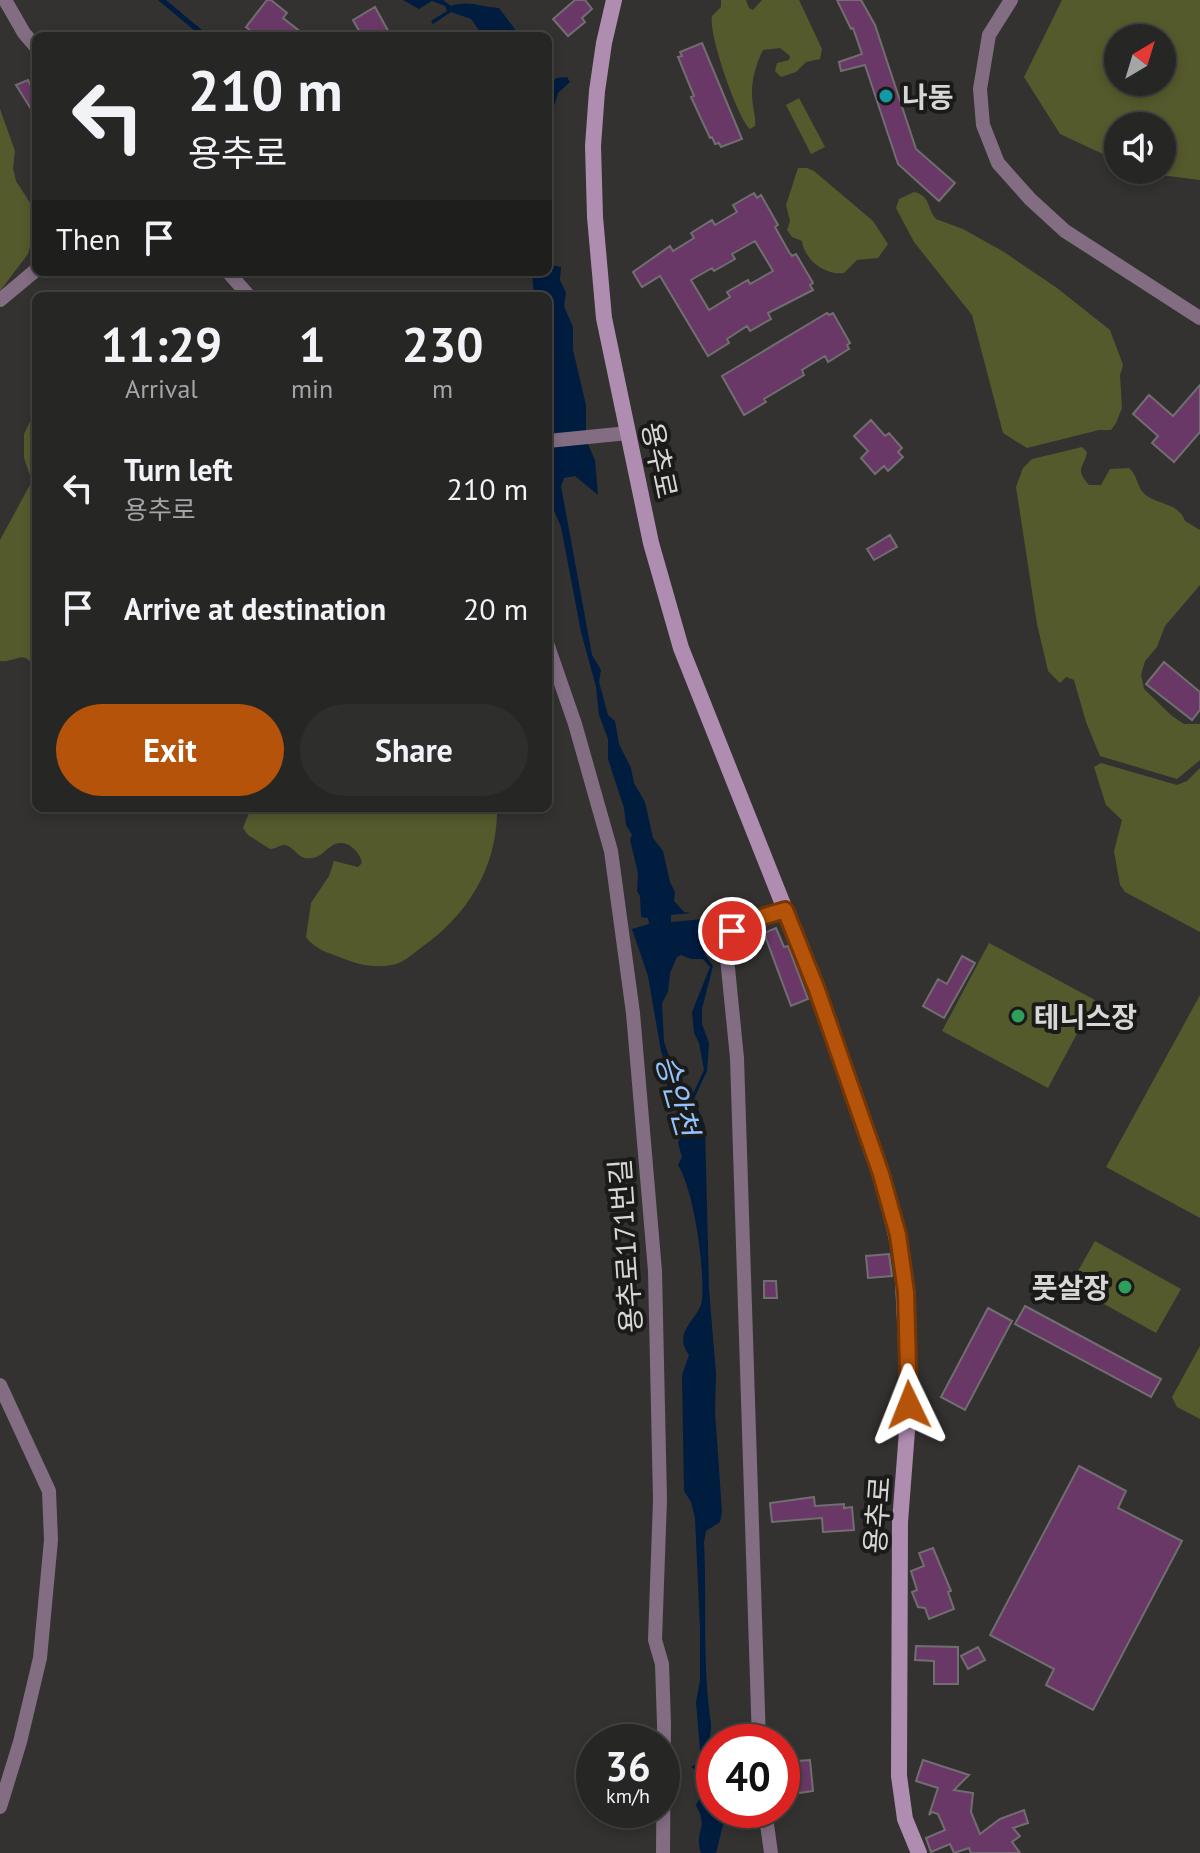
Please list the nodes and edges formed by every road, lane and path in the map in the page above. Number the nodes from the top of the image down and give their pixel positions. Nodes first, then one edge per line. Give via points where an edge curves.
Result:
1 (5, 0) edge
2 (614, 0) edge
3 (1011, 0) edge
4 (32, 42) edge
5 (32, 273) edge
6 (232, 276) edge
7 (246, 292) edge
8 (0, 300) edge
9 (1200, 318) edge
10 (628, 433) junction
11 (552, 441) edge
12 (552, 658) edge
13 (785, 910) junction
14 (0, 1385) edge
15 (758, 1724) edge
16 (0, 1807) edge
17 (768, 1828) edge
18 (663, 1853) edge
19 (771, 1853) edge
20 (919, 1853) edge

1 - 4 street
2 - 10 street, 용추로 via 596,105 595,217 604,318
3 - 9 street via 989,35 980,89 983,125 998,163 1065,231
5 - 8 street
6 - 7 street
10 - 11 street
10 - 13 street, 용추로 via 681,648
12 - 18 street, 용추로171번길 via 611,851 633,1013 655,1271 660,1500 655,1640 662,1664
13 - 15 street via 737,926 726,948 737,1058
13 - 20 street, 용추로 via 881,1174 902,1260 909,1405 900,1522 899,1776 905,1819
14 - 16 street via 49,1491 51,1540 40,1658
17 - 19 street

